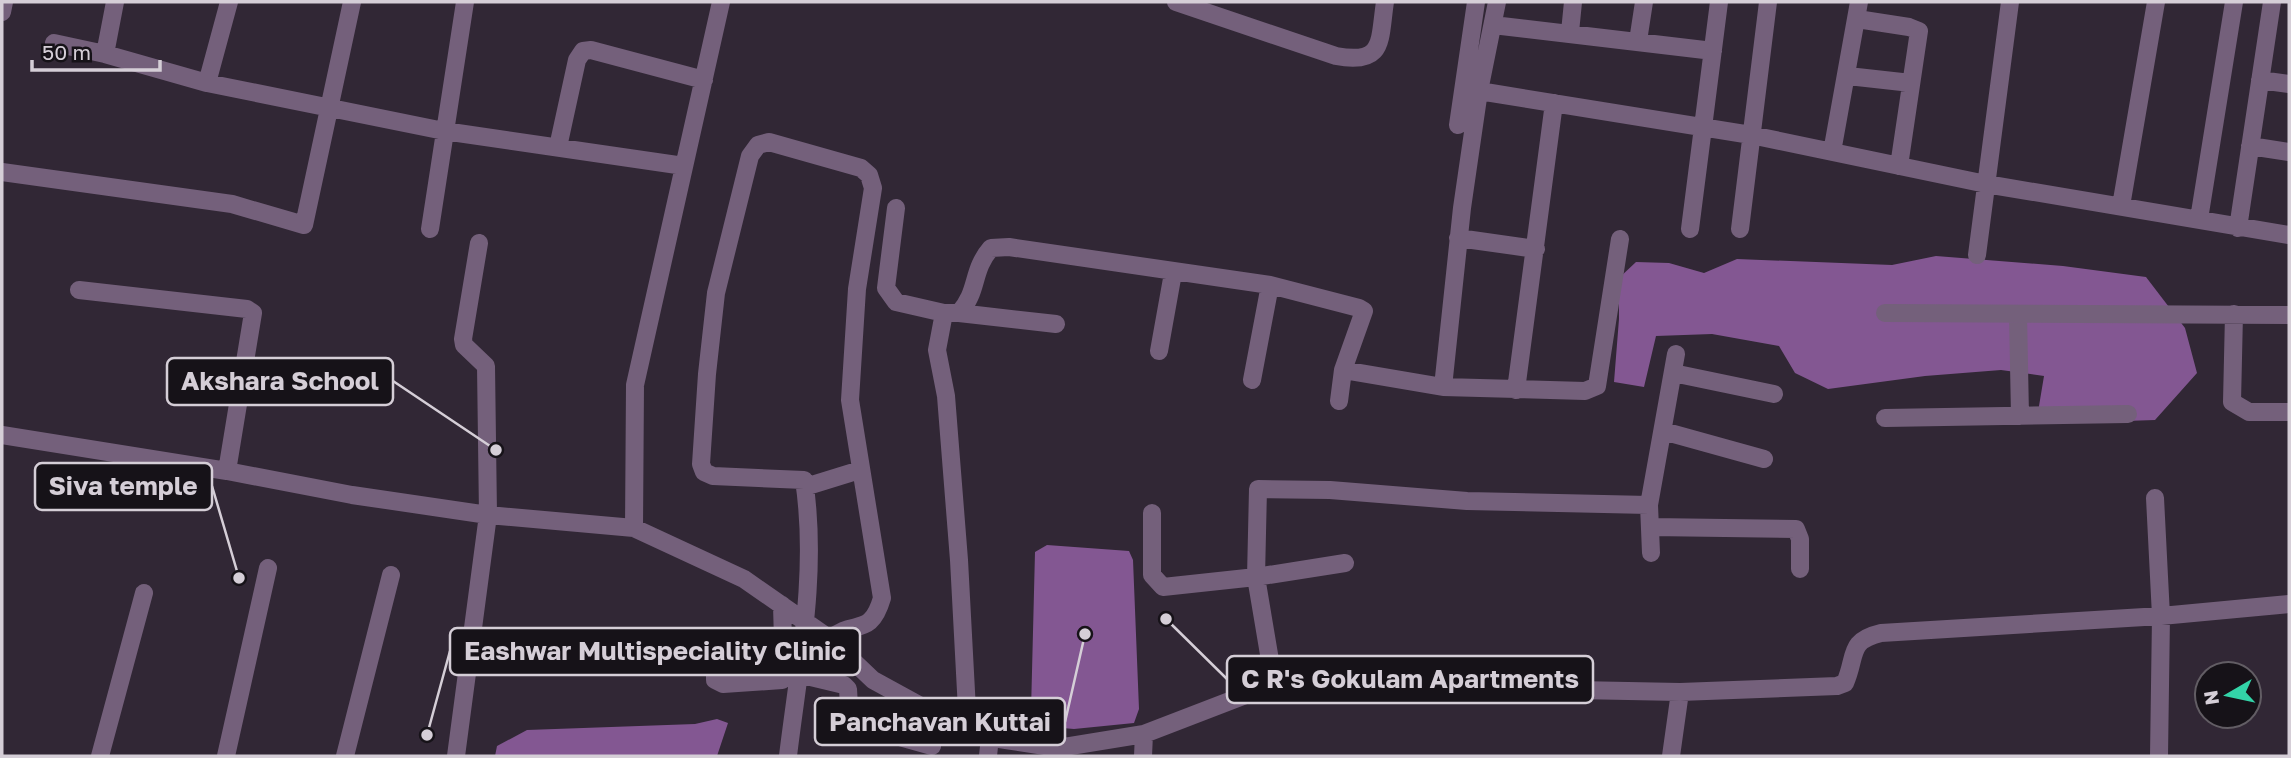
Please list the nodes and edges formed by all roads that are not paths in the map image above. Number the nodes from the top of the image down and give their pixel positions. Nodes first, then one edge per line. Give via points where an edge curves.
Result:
1 (4, 2) edge
2 (115, 2) edge
3 (229, 2) edge
4 (352, 2) edge
5 (465, 2) edge
6 (720, 2) edge
7 (1385, 2) edge
8 (1476, 2) edge
9 (1497, 2) edge
10 (1573, 2) edge
11 (1644, 2) edge
12 (1719, 2) edge
13 (1768, 2) edge
14 (2010, 2) edge
15 (2156, 2) edge
16 (2234, 2) edge
17 (2271, 2) edge
18 (1182, 3) edge
19 (2289, 5) edge
20 (1858, 10) edge
21 (2, 12) edge
22 (1493, 25) junction
23 (1570, 32) junction
24 (1638, 41) junction
25 (54, 43) dead end
26 (1713, 51) junction
27 (105, 54) junction
28 (1848, 76) junction
29 (2260, 79) junction
30 (704, 80) junction
31 (207, 83) junction
32 (1911, 83) junction
33 (2289, 84) edge
34 (1479, 91) junction
35 (1554, 103) junction
36 (331, 109) junction
37 (1458, 125) dead end
38 (1702, 127) junction
39 (444, 131) junction
40 (1751, 135) junction
41 (558, 146) junction
42 (2250, 146) junction
43 (1832, 152) junction
44 (2289, 152) edge
45 (684, 166) junction
46 (1899, 166) junction
47 (2, 172) edge
48 (1986, 184) junction
49 (2122, 206) junction
50 (896, 208) dead end
51 (2199, 219) junction
52 (2238, 228) junction
53 (430, 229) dead end
54 (1690, 229) dead end
55 (1740, 229) dead end
56 (2289, 235) edge
57 (1458, 238) junction
58 (1620, 239) dead end
59 (479, 243) dead end
60 (1536, 249) junction
61 (1976, 255) dead end
62 (1173, 273) junction
63 (1270, 285) junction
64 (79, 290) dead end
65 (951, 313) junction
66 (1885, 313) dead end
67 (2018, 314) junction
68 (2234, 314) junction
69 (2289, 316) edge
70 (1056, 324) dead end
71 (1159, 351) dead end
72 (1676, 354) dead end
73 (1343, 370) junction
74 (1673, 373) junction
75 (1252, 380) dead end
76 (1443, 387) junction
77 (1516, 390) junction
78 (1774, 394) dead end
79 (1339, 401) dead end
80 (2289, 412) edge
81 (2128, 414) dead end
82 (2020, 415) junction
83 (1885, 418) dead end
84 (1663, 431) junction
85 (2, 435) edge
86 (1764, 459) dead end
87 (860, 470) junction
88 (227, 471) junction
89 (805, 486) junction
90 (2155, 498) dead end
91 (1649, 505) junction
92 (1152, 513) dead end
93 (488, 514) junction
94 (1651, 527) junction
95 (634, 528) junction
96 (1651, 553) dead end
97 (1345, 563) dead end
98 (268, 568) dead end
99 (1800, 569) dead end
100 (391, 575) dead end
101 (1256, 577) junction
102 (144, 593) dead end
103 (2289, 604) edge
104 (782, 605) junction
105 (2161, 616) junction
106 (804, 620) junction
107 (783, 638) junction
108 (830, 639) junction
109 (797, 674) junction
110 (1274, 684) junction
111 (1679, 692) junction
112 (937, 715) junction
113 (968, 729) junction
114 (1144, 734) junction
115 (990, 737) junction
116 (932, 751) edge
117 (1058, 752) edge
118 (100, 756) edge
119 (226, 756) edge
120 (345, 756) edge
121 (456, 756) edge
122 (789, 756) edge
123 (988, 756) edge
124 (1143, 756) edge
125 (1671, 756) edge
126 (2159, 756) edge

1 - 21 street
2 - 27 street
3 - 31 street
4 - 36 street
5 - 39 street
6 - 30 street
7 - 18 street via 1379,45 1371,56 1357,60 1336,57
8 - 37 street
9 - 22 street
10 - 23 street
11 - 24 street
12 - 26 street
13 - 40 street
14 - 48 street
15 - 49 street
16 - 51 street
17 - 19 street
17 - 29 street
20 - 28 street
20 - 32 street via 1919,31
22 - 23 street
22 - 34 street
23 - 24 street
24 - 26 street
25 - 27 street
26 - 38 street
27 - 31 street
28 - 32 street
28 - 43 street
29 - 33 street
29 - 42 street
30 - 41 street via 583,51 577,60
30 - 45 street
31 - 36 street
32 - 46 street
34 - 35 street
34 - 57 street
35 - 38 street
35 - 60 street
36 - 39 street
36 - 47 street via 304,225 232,204
38 - 40 street
38 - 54 street
39 - 41 street
39 - 53 street
40 - 43 street
40 - 55 street
41 - 45 street
42 - 44 street
42 - 52 street
43 - 46 street
45 - 95 street via 635,385
46 - 48 street
48 - 49 street
48 - 61 street
49 - 51 street
50 - 65 street via 886,288 890,297
51 - 52 street
52 - 56 street
57 - 60 street
57 - 76 street
58 - 77 street via 1597,386 1585,391
59 - 93 street via 463,339 486,366
60 - 77 street
62 - 63 street
62 - 65 street via 991,248 979,261 970,300
62 - 71 street
63 - 73 street via 1364,311
63 - 75 street
64 - 88 street via 253,313
65 - 70 street
65 - 113 street via 937,350 946,397
66 - 67 street
67 - 68 street
67 - 82 street
68 - 69 street
68 - 80 street via 2232,402 2249,412
72 - 74 street
73 - 76 street
73 - 79 street
74 - 78 street
74 - 84 street
76 - 77 street
81 - 82 street
82 - 83 street
84 - 86 street
84 - 91 street
85 - 88 street
87 - 89 street
87 - 89 street via 850,400 857,289 873,188 869,175 861,168 769,142 758,145 750,156 716,293 701,464 704,472 713,476 804,480
87 - 108 street via 882,598 877,617
88 - 93 street
89 - 106 street via 809,544
90 - 105 street
91 - 94 street
91 - 101 street via 1258,489
92 - 101 street via 1152,575 1156,583 1163,587
93 - 95 street
93 - 121 street
94 - 96 street
94 - 99 street via 1796,529
95 - 104 street via 744,579
97 - 101 street
98 - 119 street
100 - 120 street
101 - 110 street
102 - 118 street
103 - 105 street
104 - 106 street
104 - 107 street
105 - 111 street via 1881,633 1864,637 1856,645 1845,683 1836,686
105 - 126 street
106 - 108 street
106 - 109 street
107 - 107 street via 784,676 779,682 723,684 715,680 715,638
108 - 112 street via 873,680
109 - 116 street via 844,685 850,723
109 - 122 street
110 - 111 street
110 - 114 street
111 - 125 street
112 - 113 street
112 - 116 street
113 - 115 street
114 - 117 street
114 - 124 street
115 - 117 street
115 - 123 street

